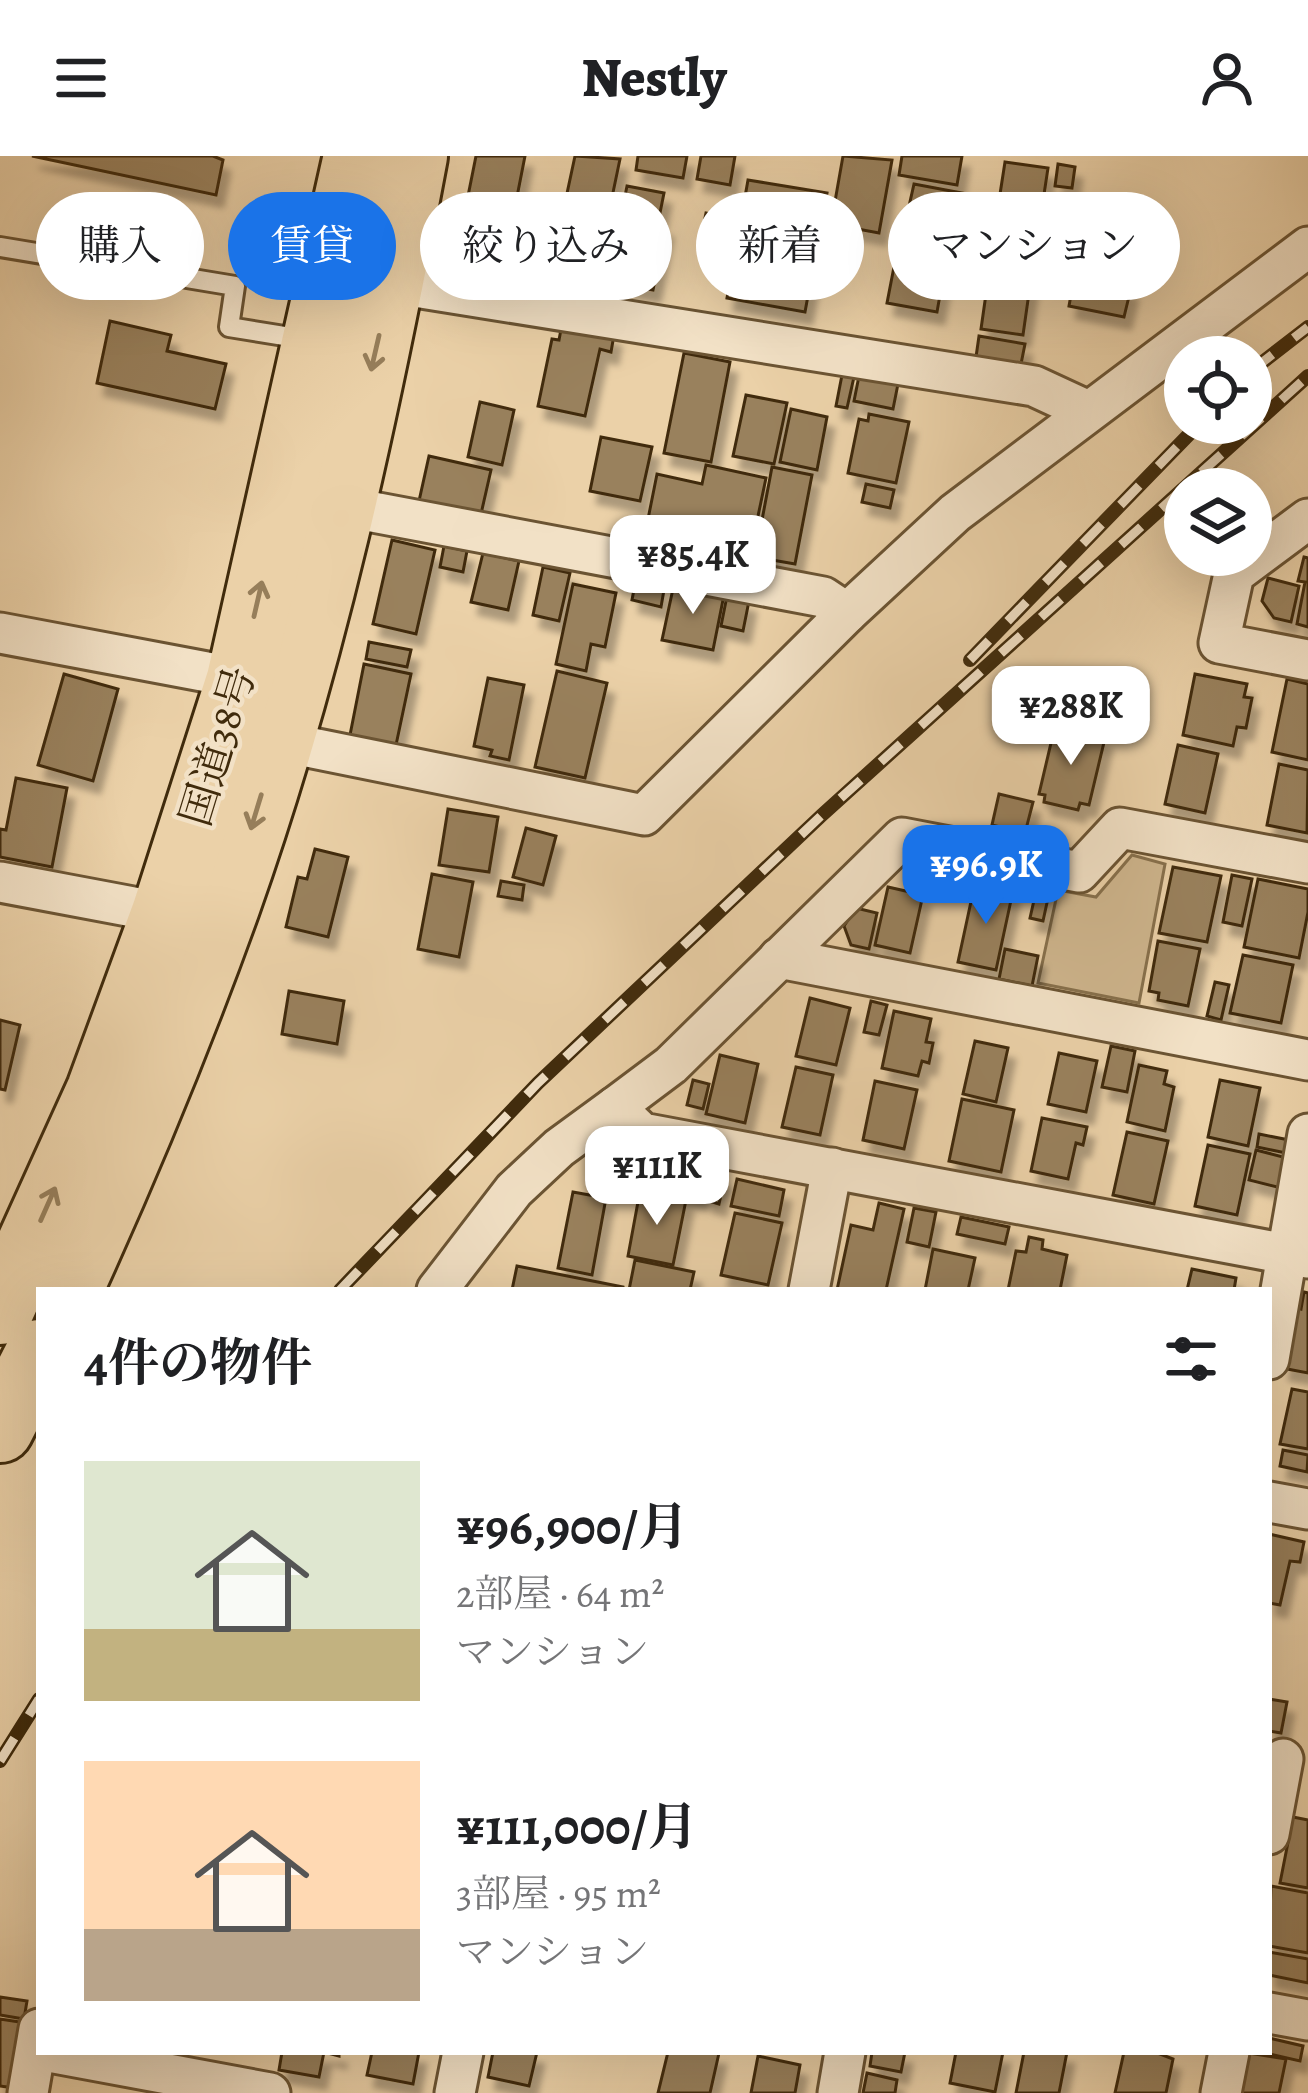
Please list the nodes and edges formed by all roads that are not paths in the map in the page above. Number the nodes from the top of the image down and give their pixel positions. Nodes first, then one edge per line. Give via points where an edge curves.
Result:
1 (357, 156) edge
2 (414, 156) edge
3 (0, 247) edge
4 (1308, 247) edge
5 (396, 252) edge
6 (396, 285) edge
7 (386, 300) edge
8 (318, 341) junction
9 (1088, 411) junction
10 (340, 506) junction
11 (1308, 519) edge
12 (847, 613) junction
13 (0, 632) edge
14 (1308, 660) edge
15 (271, 703) junction
16 (1308, 863) edge
17 (0, 882) edge
18 (166, 913) junction
19 (778, 958) junction
20 (1308, 1060) edge
21 (615, 1106) junction
22 (1308, 1134) edge
23 (832, 1168) junction
24 (1298, 1256) edge
25 (70, 1287) edge
26 (439, 1287) edge
27 (810, 1287) edge
28 (0, 1311) edge
29 (1272, 1348) edge
30 (36, 1360) edge
31 (0, 1429) edge
32 (1272, 1503) edge
33 (1308, 1509) edge
34 (1287, 1760) edge
35 (1272, 1822) edge
36 (1272, 2014) edge
37 (1308, 2020) edge
38 (38, 2055) edge
39 (89, 2055) edge
40 (462, 2055) edge
41 (844, 2055) edge
42 (1228, 2055) edge
43 (28, 2093) edge
44 (270, 2093) edge
45 (455, 2093) edge
46 (838, 2093) edge
47 (1221, 2093) edge

1 - 8 highway, 国道38号
2 - 5 highway, 国道38号
3 - 8 lane via 235,286 229,327
4 - 9 street
6 - 9 street via 1034,386
7 -> 10 highway, 国道38号
15 -> 8 highway, 国道38号
9 - 12 street via 955,513
10 - 12 street via 823,597
10 - 15 highway, 国道38号
11 - 14 street via 1234,574 1219,643
12 - 15 street via 644,815
13 - 15 street
15 - 18 highway, 国道38号
15 -> 25 highway, 国道38号 via 229,900 150,1111
16 - 19 street via 1120,828 1079,872 902,838
17 - 18 street
28 -> 18 highway, 国道38号 via 100,1090
19 - 20 street
19 - 21 street via 671,1065
21 - 23 street via 642,1133
21 - 26 street via 514,1190
22 - 24 street
23 - 24 street
23 - 27 street
24 - 29 street
30 - 31 highway
32 - 33 street
34 - 35 street
36 - 37 street
38 - 43 street
39 - 44 street
40 - 45 street
41 - 46 street
42 - 47 street

